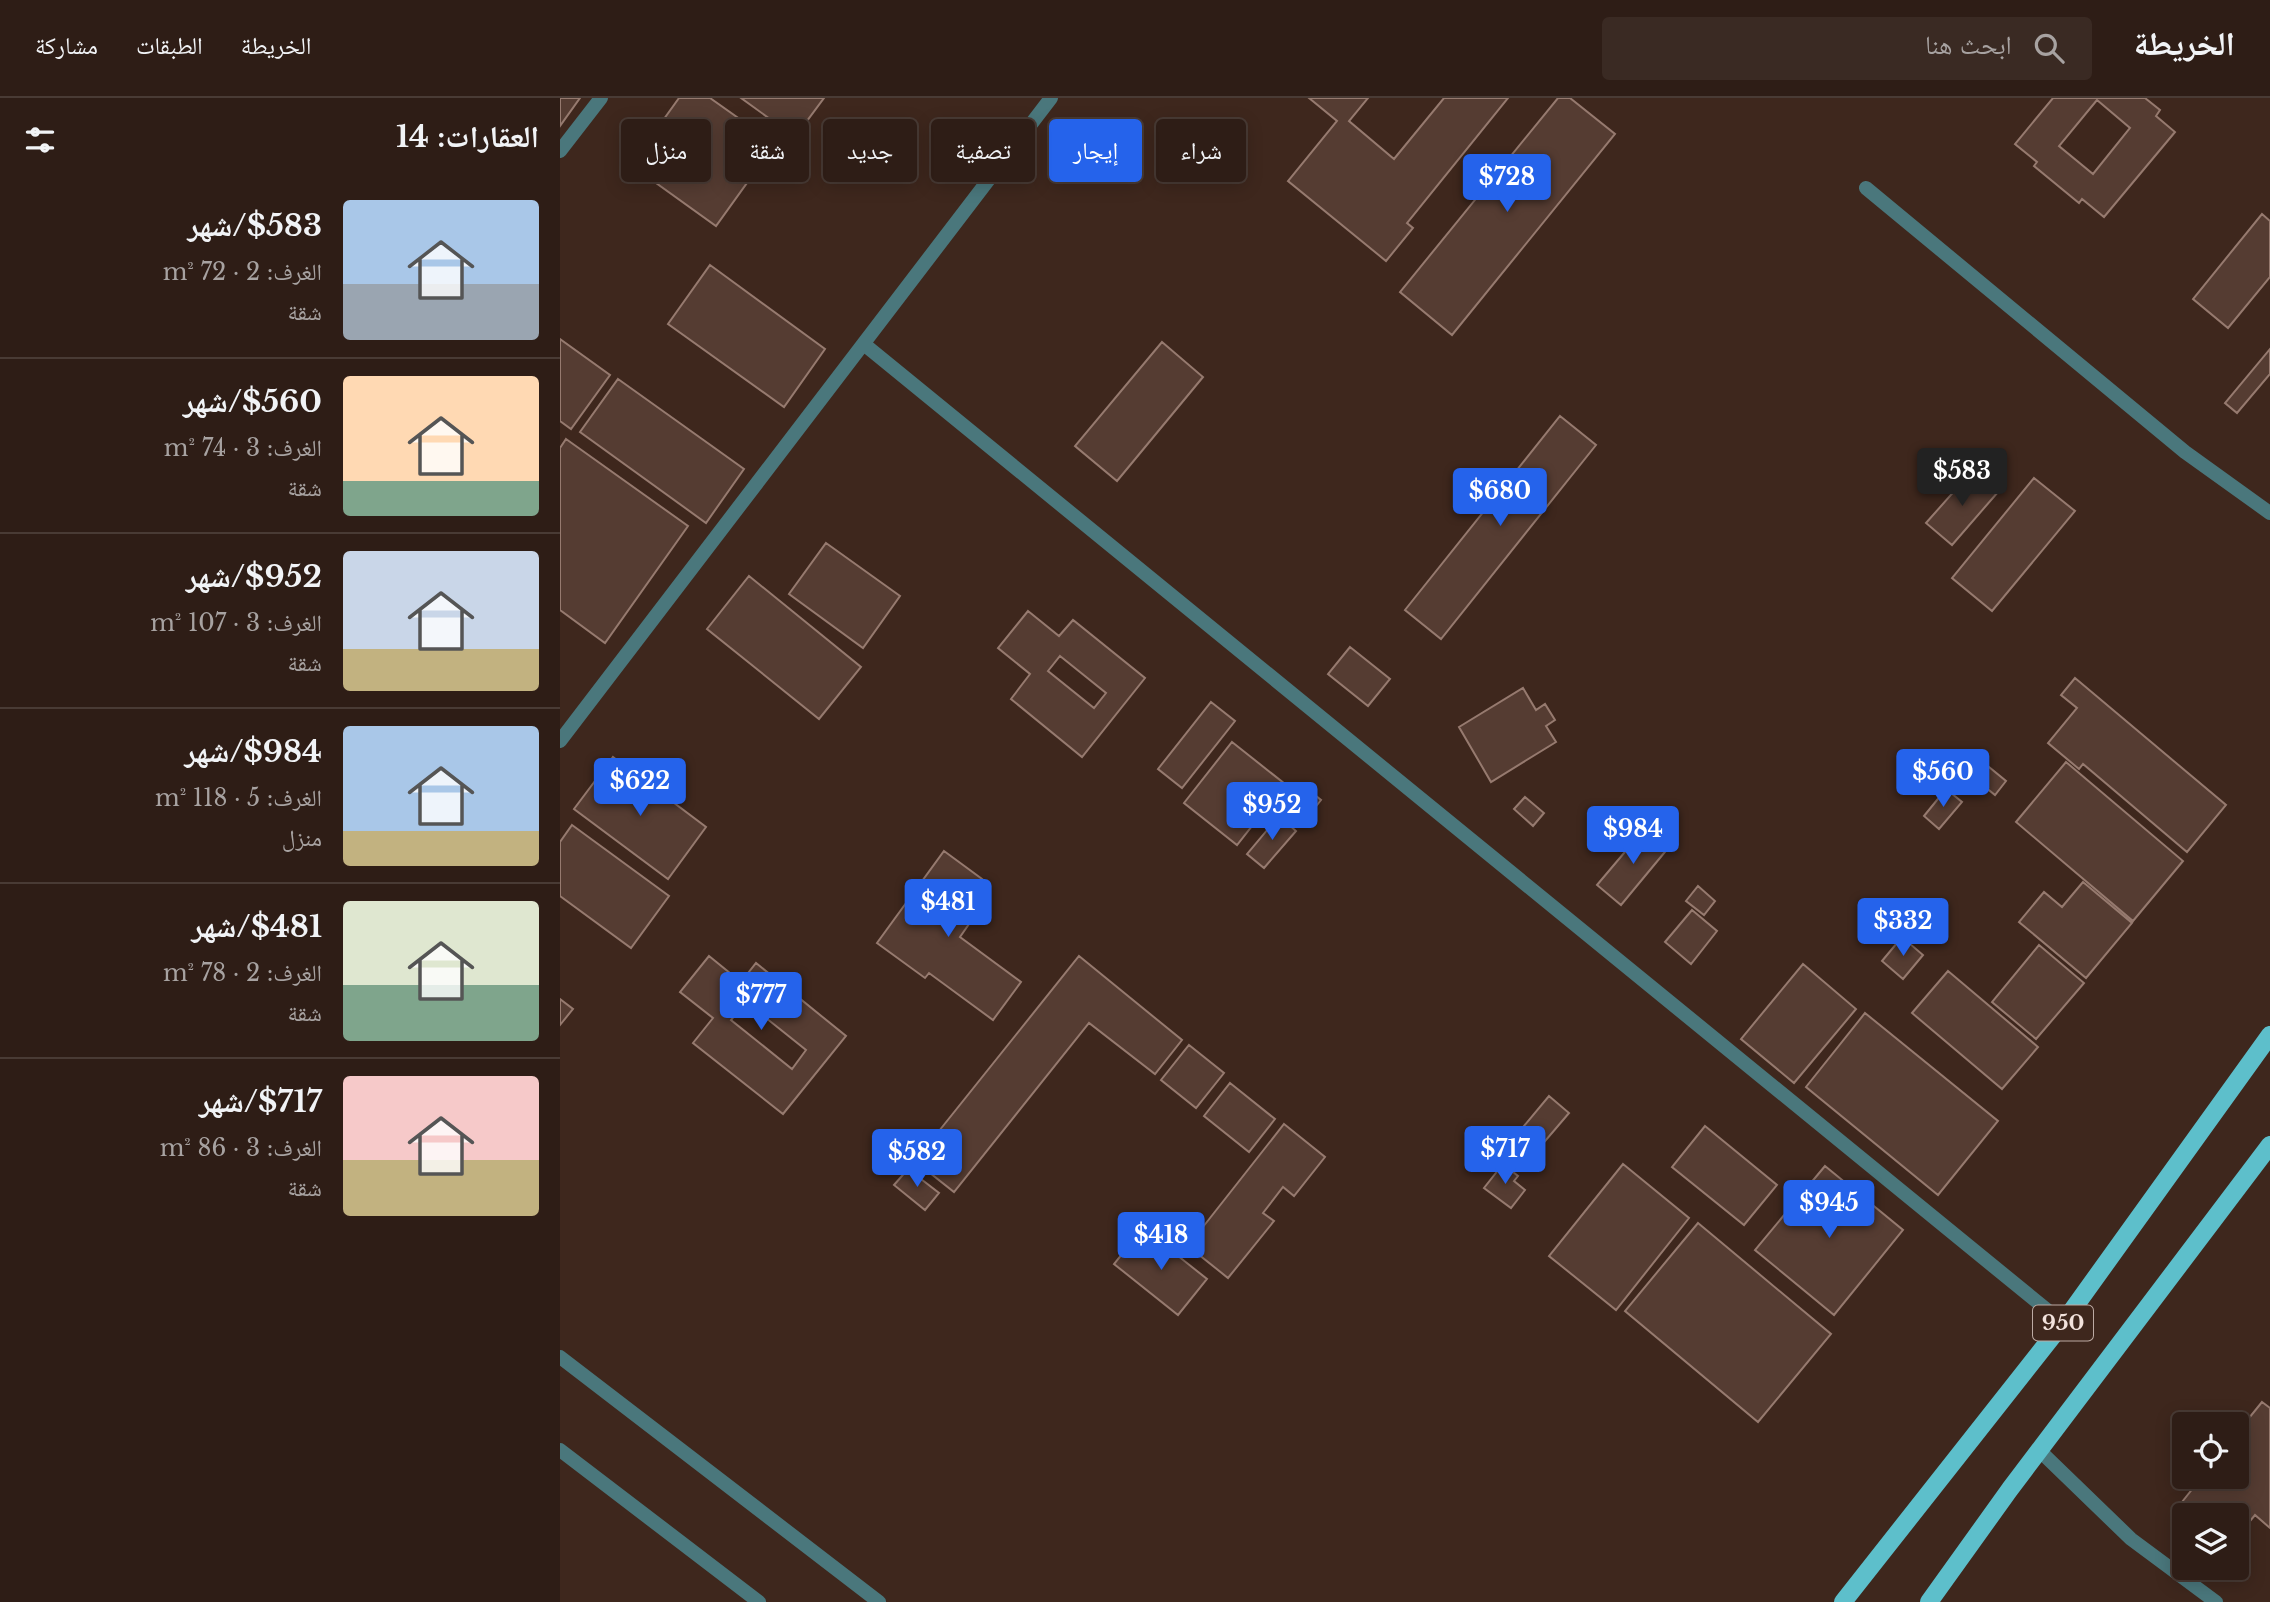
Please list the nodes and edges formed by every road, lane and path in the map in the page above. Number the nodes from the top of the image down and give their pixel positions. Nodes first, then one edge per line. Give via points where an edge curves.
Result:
1 (601, 98) edge
2 (1051, 98) edge
3 (560, 151) edge
4 (1866, 187) dead end
5 (865, 345) junction
6 (2270, 513) edge
7 (560, 741) edge
8 (2270, 1035) edge
9 (2270, 1145) edge
10 (2063, 1324) junction
11 (560, 1357) edge
12 (560, 1450) edge
13 (2039, 1451) junction
14 (759, 1602) edge
15 (879, 1602) edge
16 (1843, 1602) edge
17 (1929, 1602) edge
18 (2216, 1602) edge

1 - 3 street
2 - 5 street
4 - 6 street via 2185,452
5 - 7 street
5 - 10 street
8 - 10 main road, 950
9 - 13 main road, 950 / 950
10 - 16 main road, 950
11 - 15 street
12 - 14 street
13 - 17 main road, 950 / 950
13 - 18 street via 2131,1539

